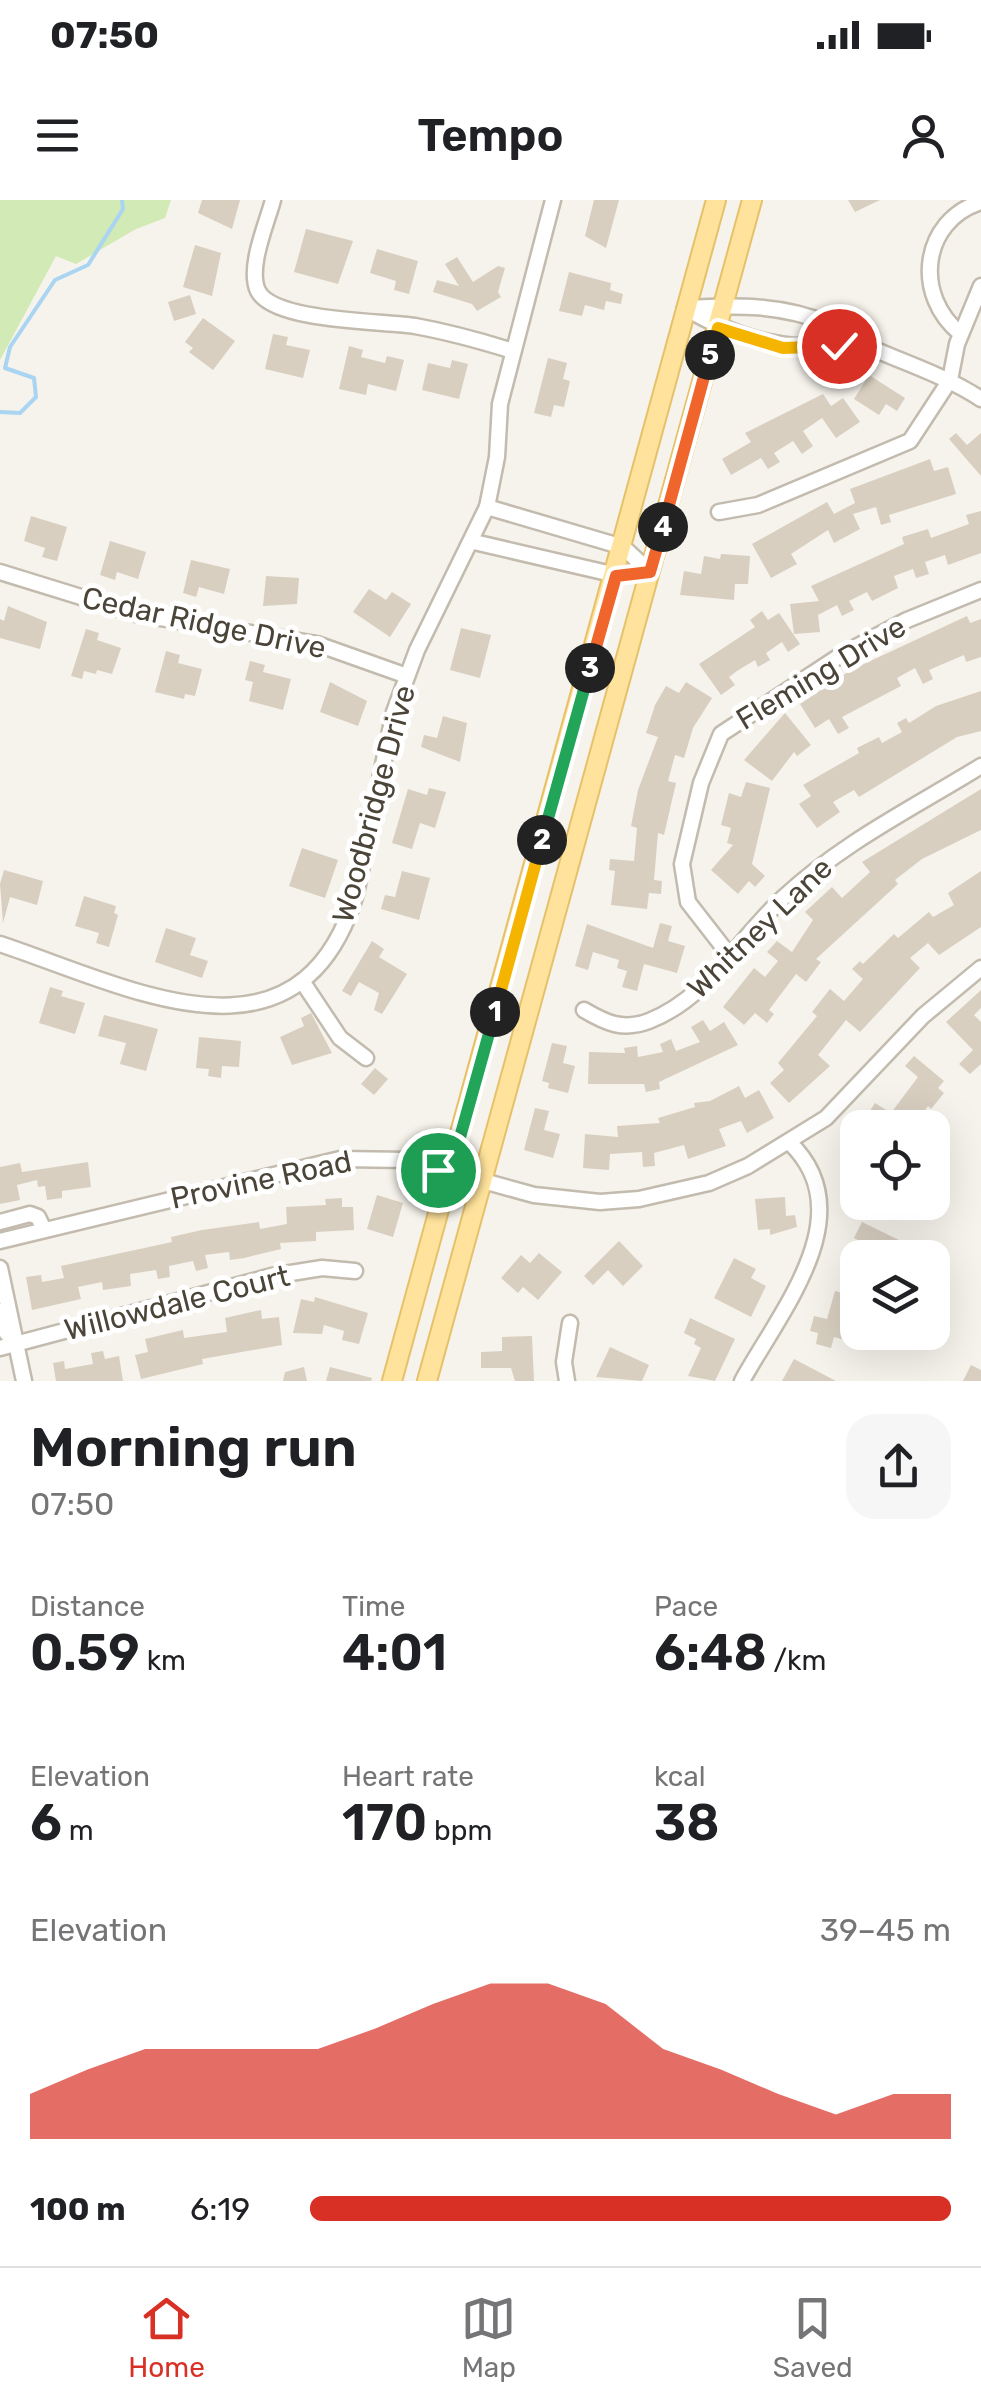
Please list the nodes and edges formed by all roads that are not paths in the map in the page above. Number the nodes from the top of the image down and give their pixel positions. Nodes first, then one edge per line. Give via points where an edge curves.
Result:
1 (273, 200) edge
2 (553, 200) edge
3 (716, 200) edge
4 (752, 200) edge
5 (981, 202) edge
6 (981, 286) edge
7 (724, 306) junction
8 (684, 308) junction
9 (718, 328) junction
10 (961, 334) junction
11 (860, 344) junction
12 (513, 350) junction
13 (950, 380) junction
14 (981, 399) edge
15 (487, 506) junction
16 (719, 512) dead end
17 (474, 542) junction
18 (623, 547) junction
19 (0, 572) edge
20 (650, 572) junction
21 (616, 576) junction
22 (981, 590) edge
23 (407, 676) junction
24 (981, 766) edge
25 (0, 944) edge
26 (730, 956) junction
27 (979, 972) edge
28 (302, 981) junction
29 (584, 1010) dead end
30 (366, 1058) dead end
31 (789, 1142) junction
32 (450, 1173) junction
33 (483, 1182) junction
34 (0, 1222) edge
35 (44, 1230) junction
36 (0, 1241) edge
37 (0, 1268) edge
38 (355, 1271) dead end
39 (0, 1311) edge
40 (570, 1324) dead end
41 (8, 1346) edge
42 (24, 1381) edge
43 (392, 1381) edge
44 (428, 1381) edge
45 (567, 1381) edge
46 (742, 1381) edge

1 - 12 street via 256,277 268,301
2 - 12 street, Woodbridge Drive
3 - 8 main road
4 - 7 main road
5 - 10 street via 952,220 931,258 932,299
6 - 10 street
7 - 8 street
7 - 9 main road
7 - 11 street via 798,312
8 - 9 street
8 - 18 main road
9 - 11 street via 783,348
9 - 20 main road
10 - 13 street
11 - 13 street
12 - 15 street, Woodbridge Drive
13 - 14 street
13 - 16 street via 910,441 758,505
15 - 17 street, Woodbridge Drive
15 - 18 street
17 - 21 street
17 - 23 street, Woodbridge Drive
18 - 20 street
18 - 21 main road
19 - 23 street, Cedar Ridge Drive via 136,614 318,644
20 - 21 street
20 - 33 main road
21 - 32 main road
22 - 26 street, Fleming Drive via 841,654 722,734 700,784 682,864 688,902
23 - 28 street, Woodbridge Drive via 347,922 326,958
24 - 26 street, Whitney Lane via 833,856 782,898
25 - 28 street, Woodbridge Drive via 194,1007 238,1006
26 - 29 street, Whitney Lane via 677,1008 646,1023 610,1026
27 - 31 street, Provine Road via 923,1016 826,1118
28 - 30 street via 340,1038
31 - 33 street, Provine Road via 709,1182 639,1199 534,1195
31 - 46 street via 809,1160 820,1187 818,1240
32 - 33 street, Provine Road
32 - 35 street, Provine Road via 407,1160 340,1158
32 - 43 main road
33 - 44 main road
34 - 35 street via 30,1214
35 - 36 street, Provine Road
37 - 41 street
38 - 41 street, Willowdale Court via 272,1276
39 - 41 street
40 - 45 street
41 - 42 street

